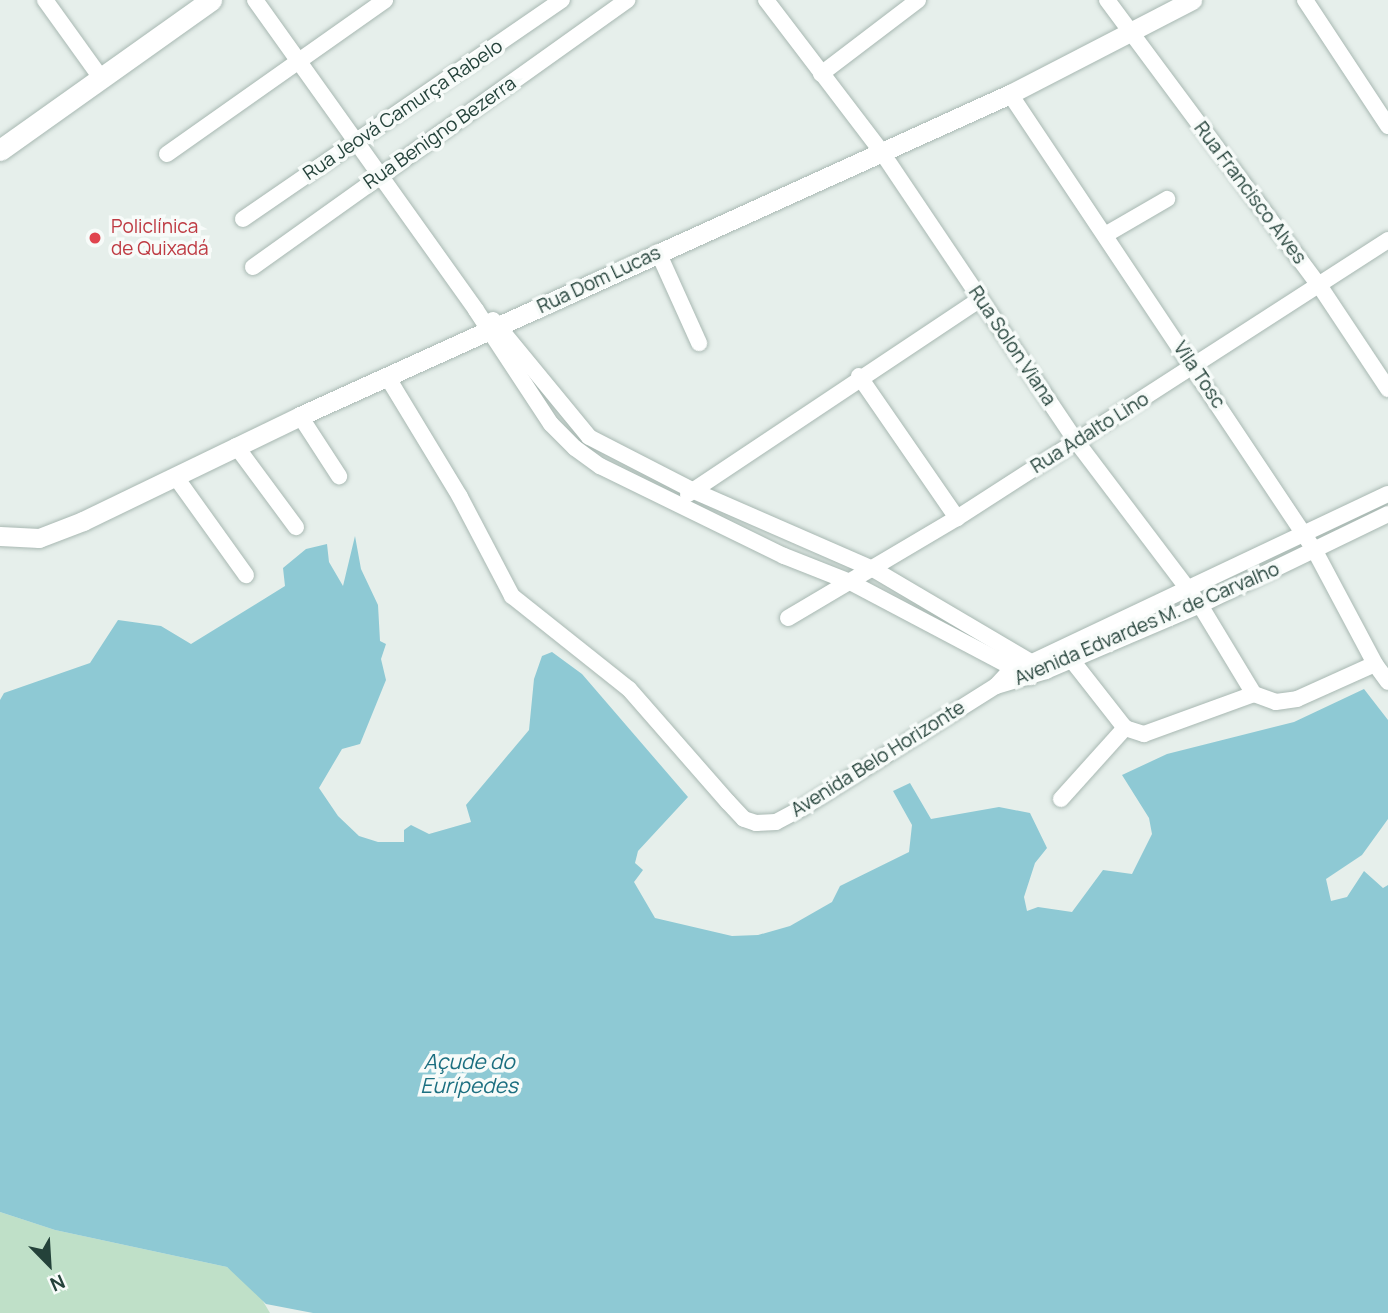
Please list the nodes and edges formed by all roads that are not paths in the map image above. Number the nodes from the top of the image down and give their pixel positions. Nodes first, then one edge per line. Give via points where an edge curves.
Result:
1 (45, 0) edge
2 (211, 0) edge
3 (255, 0) edge
4 (385, 0) edge
5 (562, 0) edge
6 (628, 0) edge
7 (766, 0) edge
8 (918, 0) edge
9 (1107, 0) edge
10 (1192, 0) edge
11 (1305, 0) edge
12 (1131, 32) junction
13 (298, 63) junction
14 (821, 74) junction
15 (101, 78) junction
16 (1010, 94) junction
17 (1388, 126) edge
18 (357, 142) junction
19 (0, 150) edge
20 (881, 151) junction
21 (167, 154) dead end
22 (380, 176) junction
23 (1167, 198) dead end
24 (243, 219) dead end
25 (1105, 235) junction
26 (1388, 240) edge
27 (658, 252) junction
28 (253, 267) dead end
29 (1319, 285) junction
30 (980, 299) junction
31 (494, 328) junction
32 (699, 343) dead end
33 (1194, 368) junction
34 (859, 376) junction
35 (388, 378) junction
36 (1388, 389) edge
37 (300, 416) junction
38 (589, 437) junction
39 (1076, 441) junction
40 (236, 446) junction
41 (575, 447) junction
42 (175, 476) junction
43 (339, 476) dead end
44 (1388, 494) edge
45 (687, 496) junction
46 (1388, 514) edge
47 (957, 518) junction
48 (296, 527) dead end
49 (1304, 535) junction
50 (0, 536) edge
51 (795, 537) junction
52 (1315, 551) junction
53 (784, 556) junction
54 (873, 569) junction
55 (246, 575) dead end
56 (850, 582) junction
57 (1188, 589) junction
58 (1200, 605) junction
59 (788, 618) dead end
60 (1059, 648) junction
61 (1073, 659) junction
62 (1375, 664) junction
63 (1031, 670) junction
64 (1388, 682) edge
65 (996, 686) joint
66 (1254, 694) junction
67 (1125, 728) junction
68 (1061, 799) dead end

1 - 15 street
2 - 15 main road
3 - 13 street
4 - 13 street
5 - 18 street, Rua Jeová Camurça Rabelo
6 - 22 street, Rua Benigno Bezerra
7 - 14 street, Rua Solon Viana
8 - 14 street
9 - 12 street, Rua Francisco Alves
10 - 12 street, Rua Dom Lucas
11 - 17 street
12 - 16 street, Rua Dom Lucas
12 - 29 street, Rua Francisco Alves
13 - 18 street
13 - 21 street
14 - 20 street, Rua Solon Viana
15 - 19 main road
16 - 20 street, Rua Dom Lucas
16 - 25 street, Vila Tosc
18 - 22 street
18 - 24 street, Rua Jeová Camurça Rabelo
20 - 27 street, Rua Dom Lucas
20 - 30 street, Rua Solon Viana
22 - 28 street, Rua Benigno Bezerra
22 - 31 street via 476,310
23 - 25 street
25 - 33 street, Vila Tosc
26 - 29 street, Rua Adalto Lino
27 - 31 street, Rua Dom Lucas
27 - 32 street
29 - 33 street, Rua Adalto Lino
29 - 36 street, Rua Francisco Alves
30 - 34 street
30 - 39 street, Rua Solon Viana
31 - 35 street, Rua Dom Lucas
31 - 38 street
31 - 41 street via 551,424
33 - 39 street, Rua Adalto Lino
33 - 49 street, Vila Tosc
34 - 45 street
34 - 47 street
35 - 37 street, Rua Dom Lucas
35 - 65 street, Avenida Belo Horizonte via 460,497 512,596 629,689 744,819 776,822
37 - 40 street, Rua Dom Lucas
37 - 43 street
38 - 41 street
38 - 45 street
39 - 47 street, Rua Adalto Lino
39 - 57 street, Rua Solon Viana
40 - 42 street, Rua Dom Lucas
40 - 48 street
41 - 45 street via 600,466
42 - 50 street, Rua Dom Lucas via 55,533 39,538
42 - 55 street
44 - 49 street, Avenida Edvardes M. de Carvalho
45 - 51 street
45 - 53 street
46 - 52 street, Avenida Edvardes M. de Carvalho
47 - 54 street, Rua Adalto Lino
49 - 52 street, Vila Tosc
49 - 57 street, Avenida Edvardes M. de Carvalho
51 - 53 street
51 - 54 street
52 - 58 street, Avenida Edvardes M. de Carvalho
52 - 62 street, Vila Tosc
53 - 56 street
54 - 56 street, Rua Adalto Lino
54 - 63 street
56 - 59 street, Rua Adalto Lino
56 - 63 street
57 - 58 street, Rua Solon Viana
57 - 60 street, Avenida Edvardes M. de Carvalho
58 - 61 street, Avenida Edvardes M. de Carvalho
58 - 66 street, Rua Solon Viana
60 - 61 street
60 - 63 street, Avenida Edvardes M. de Carvalho
61 - 63 street, Avenida Edvardes M. de Carvalho
61 - 67 street
62 - 64 street, Vila Tosc
62 - 66 street via 1286,702
63 - 65 street, Avenida Edvardes M. de Carvalho
66 - 67 street via 1155,733
67 - 68 street

